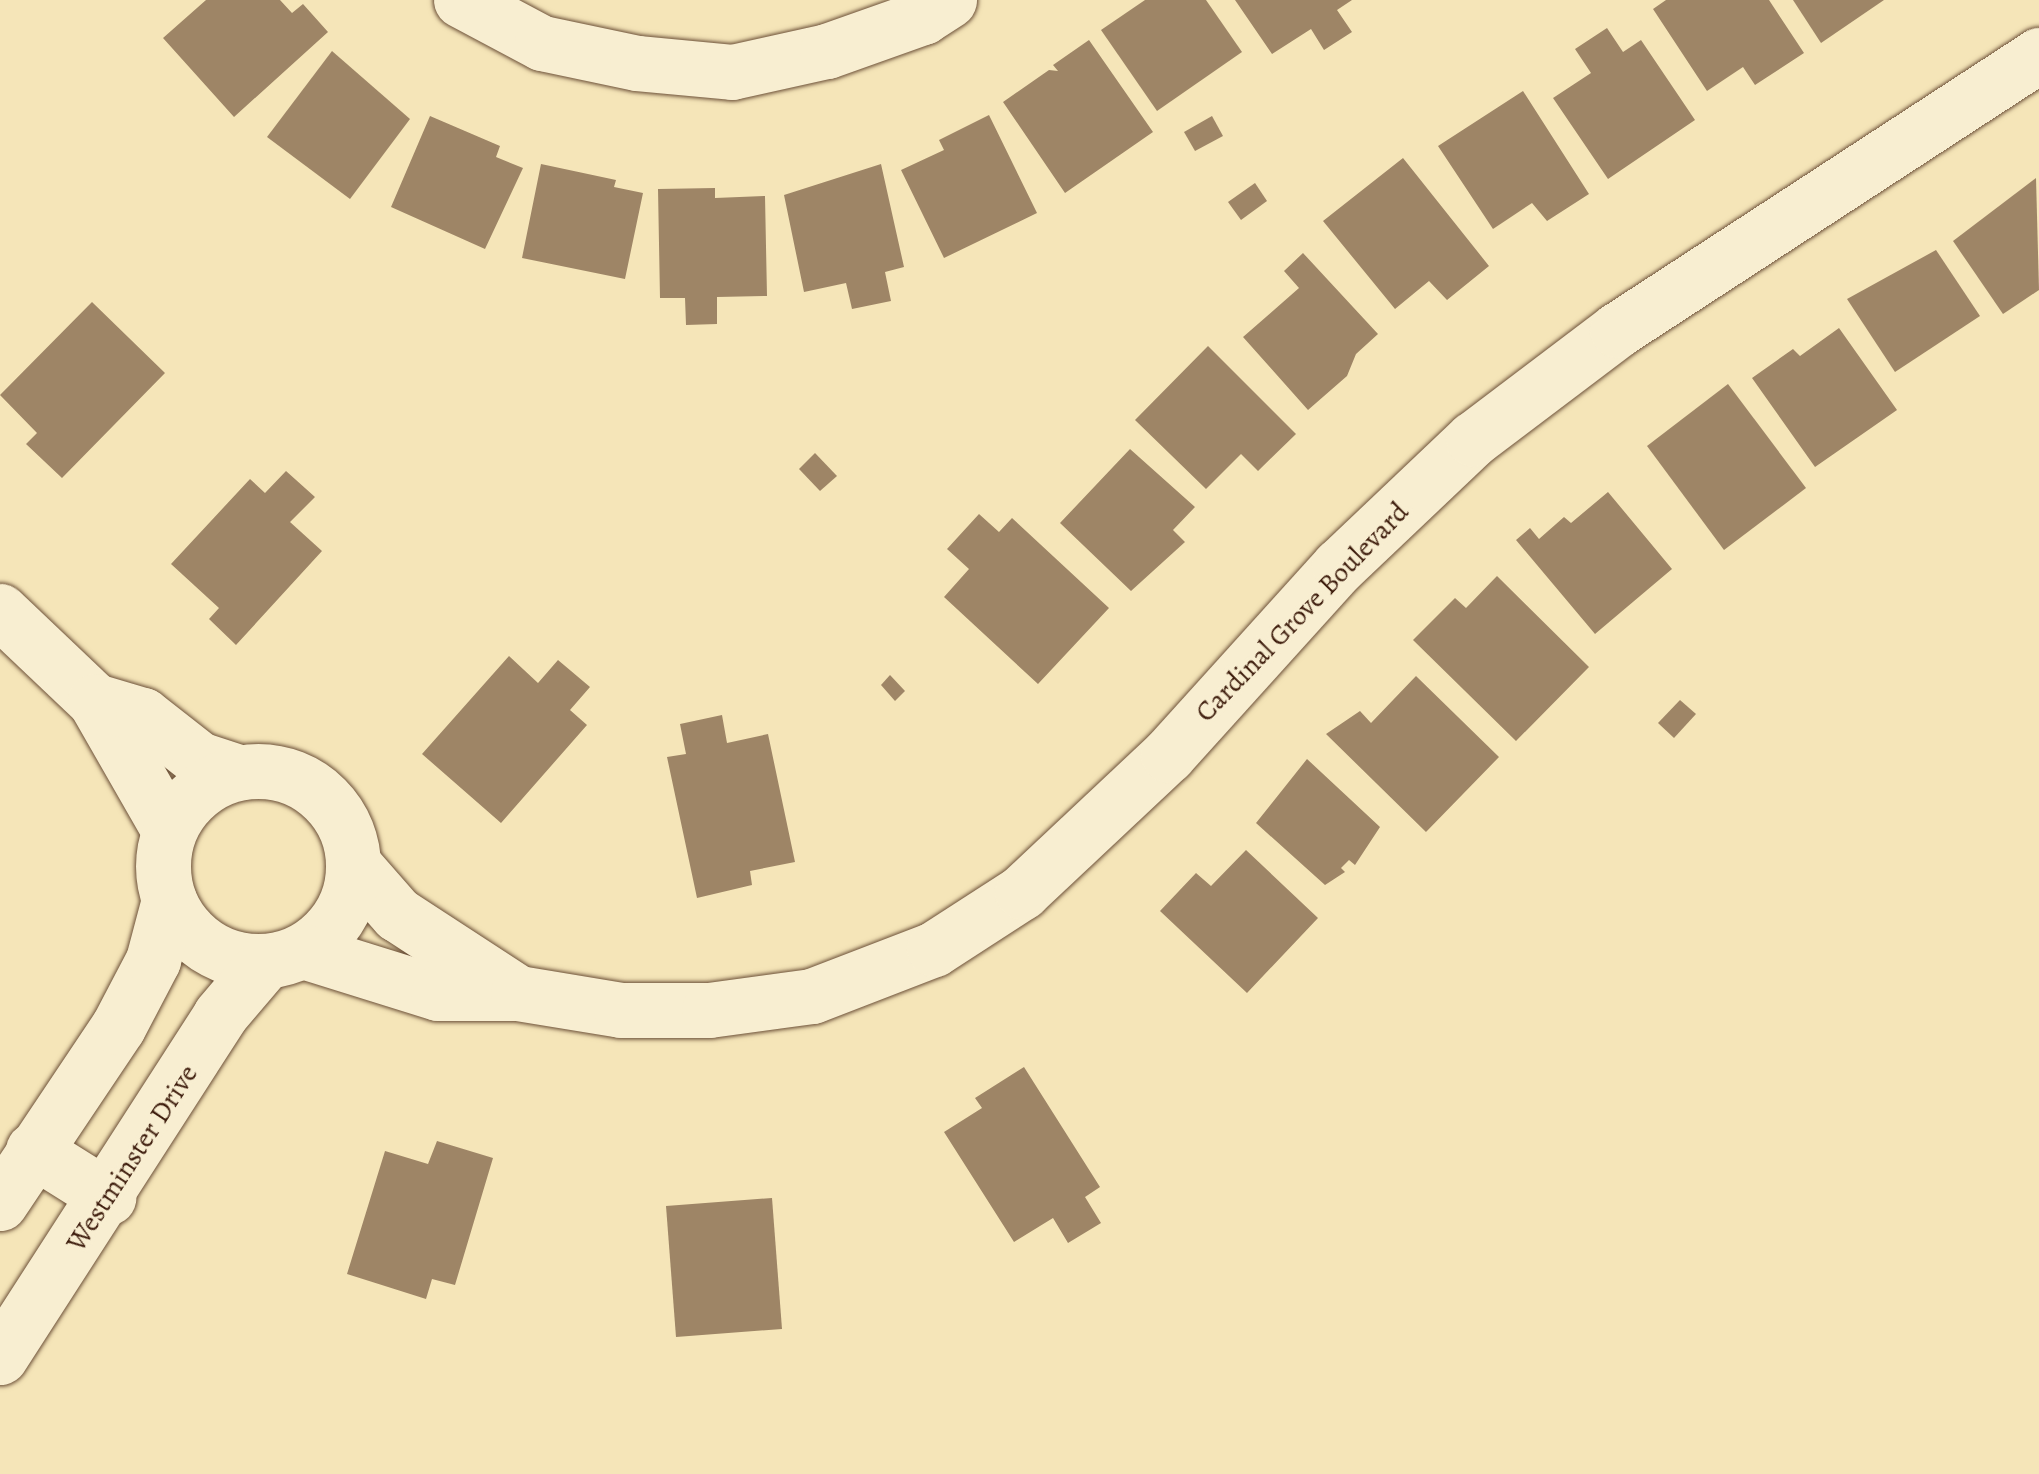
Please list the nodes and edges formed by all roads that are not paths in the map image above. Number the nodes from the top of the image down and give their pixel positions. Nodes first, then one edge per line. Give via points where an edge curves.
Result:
1 (461, 0) edge
2 (949, 0) edge
3 (2039, 54) edge
4 (0, 611) edge
5 (95, 701) junction
6 (238, 772) junction
7 (170, 830) junction
8 (353, 864) junction
9 (169, 900) junction
10 (284, 956) junction
11 (518, 992) junction
12 (32, 1150) junction
13 (108, 1197) junction
14 (0, 1202) edge
15 (0, 1357) edge

1 - 2 street via 542,42 637,63 732,72 827,51 923,17
3 - 11 street, Cardinal Grove Boulevard via 1617,330 1474,440 1339,566 1168,754 1022,892 934,949 812,996 709,1010 622,1010
4 - 5 street, Cardinal Grove Boulevard
5 - 6 street, Cardinal Grove Boulevard via 142,715 199,760
5 - 7 street, Cardinal Grove Boulevard
6 - 7 street via 186,804
6 - 8 street, Cardinal Grove Boulevard via 266,771 317,791 349,836
7 - 9 street via 164,853
8 - 10 street via 340,914
8 - 11 street, Cardinal Grove Boulevard via 397,914
9 - 10 street, Cardinal Grove Boulevard via 207,946 235,959
9 - 12 street via 153,960 118,1027
10 - 11 street, Cardinal Grove Boulevard via 438,993
10 - 13 street, Westminster Drive via 220,1016
12 - 13 street
12 - 14 street
13 - 15 street, Westminster Drive

